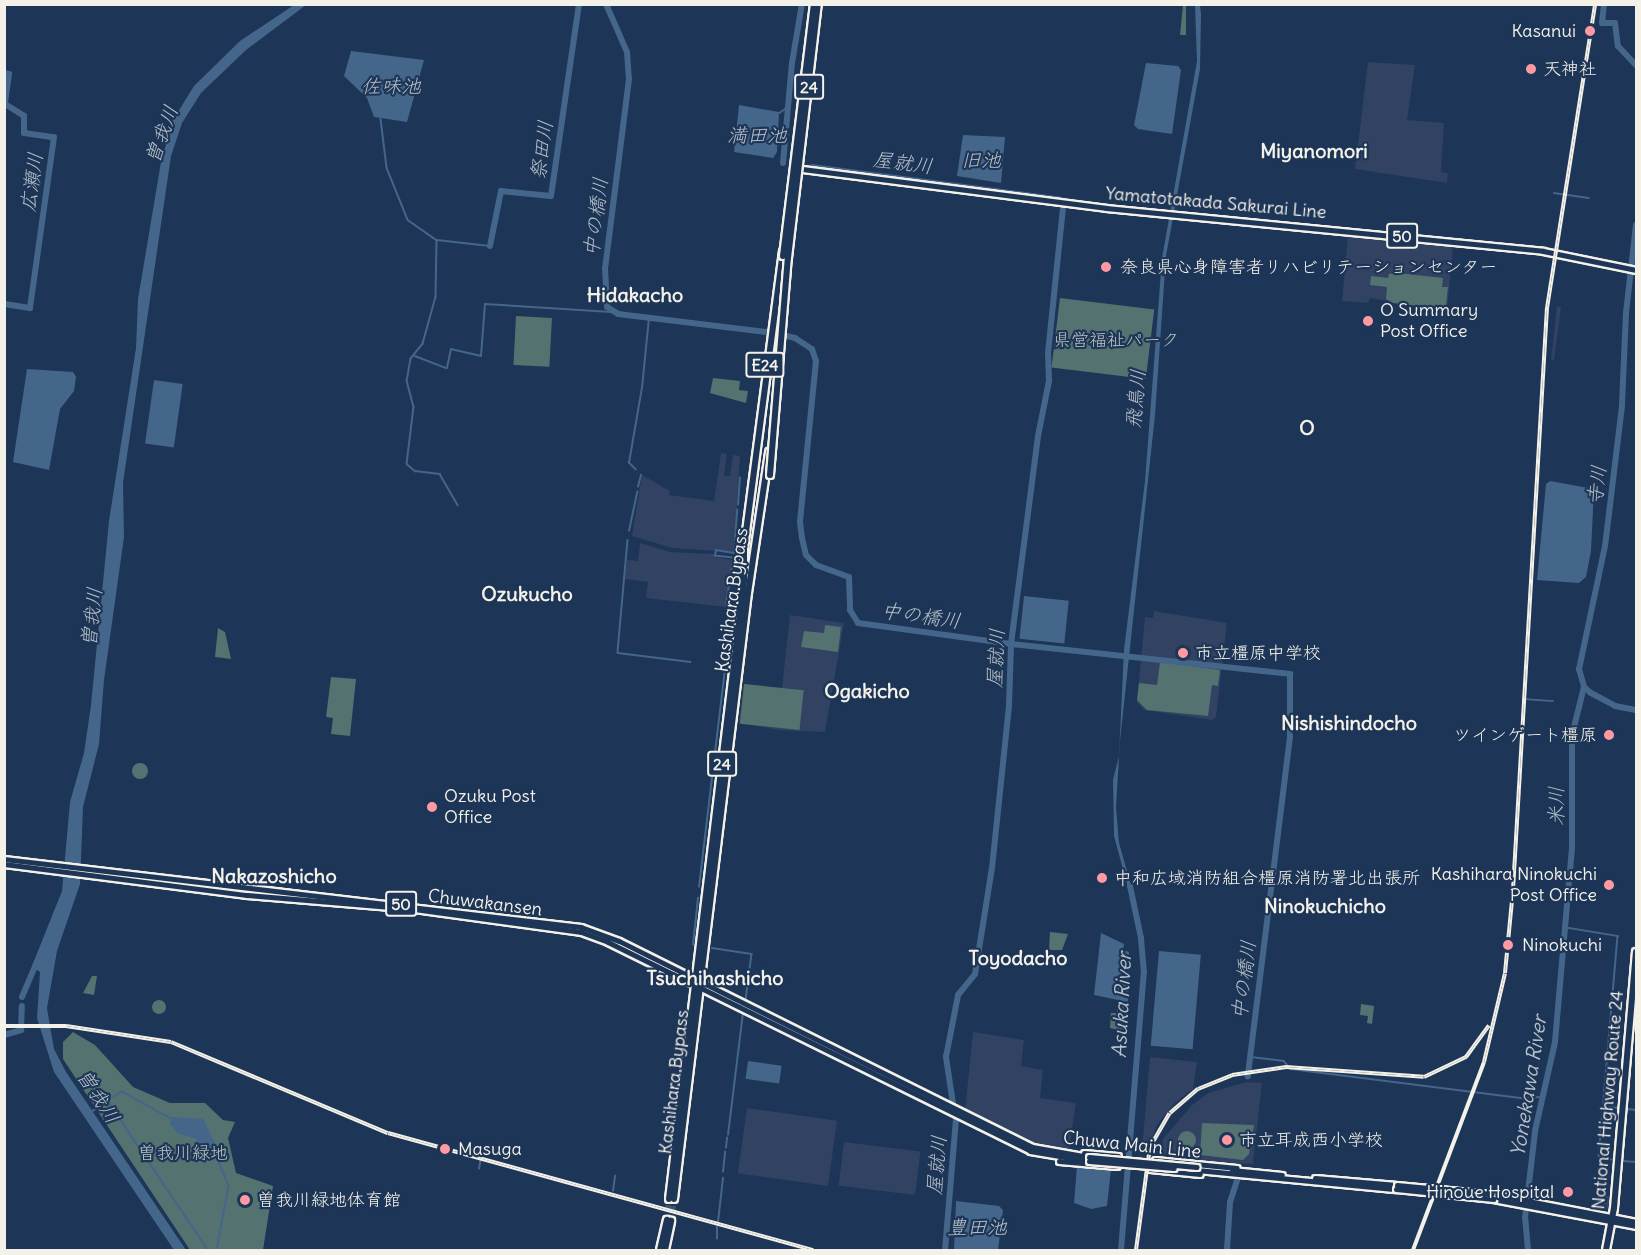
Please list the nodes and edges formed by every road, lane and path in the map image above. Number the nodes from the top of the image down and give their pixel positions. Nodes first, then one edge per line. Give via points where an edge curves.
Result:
1 (813, 4) edge
2 (819, 4) edge
3 (796, 168) junction
4 (785, 257) junction
5 (1636, 270) edge
6 (777, 333) junction
7 (750, 475) joint
8 (770, 475) joint
9 (744, 547) junction
10 (754, 556) junction
11 (4, 862) edge
12 (1636, 952) edge
13 (698, 984) junction
14 (1006, 1138) junction
15 (1016, 1138) junction
16 (1118, 1156) dead end
17 (1089, 1159) junction
18 (1155, 1160) dead end
19 (1117, 1166) dead end
20 (1150, 1169) dead end
21 (1256, 1174) junction
22 (672, 1199) tunnel mouth
23 (1612, 1222) junction
24 (1636, 1224) edge
25 (660, 1251) edge
26 (665, 1251) edge
27 (1606, 1251) edge

1 - 3 highway, Kashihara Bypass / 24
1 - 4 highway, E24, bridge
2 - 3 highway, Kashihara Bypass / 24
2 - 4 highway, E24, bridge
3 - 5 main road, Yamatotakada Sakurai Line / 50 via 1179,215 1543,251
3 - 6 highway, Kashihara Bypass / 24
3 - 6 highway, Kashihara Bypass / 24 via 800,186
4 - 7 highway, E24
4 - 8 highway, E24, bridge
6 - 9 highway, Kashihara Bypass / 24
6 - 10 highway, Kashihara Bypass / 24 via 775,412
7 - 9 highway, 24
8 - 10 highway, 24
9 - 13 highway, Kashihara Bypass / 24 via 744,581
10 - 13 highway, Kashihara Bypass / 24
11 - 13 main road, Chuwakansen / 50 via 556,922 597,932
12 - 23 highway, National Highway Route 24
13 - 14 main road, Chuwa Main Line
13 - 15 main road, Chuwa Main Line
13 - 22 highway, Kashihara Bypass / 24
14 - 17 main road, Chuwa Main Line via 1053,1157
14 - 19 main road via 1040,1158
15 - 16 main road via 1054,1150
15 - 17 main road, Chuwa Main Line via 1044,1151
17 - 21 main road, Chuwa Main Line, bridge
18 - 21 main road
20 - 21 main road
21 - 23 main road, Chuwa Main Line, bridge via 1493,1196
23 - 24 main road, Chuwa Main Line
23 - 27 highway, National Highway Route 24
25 - 26 highway via 669,1221

